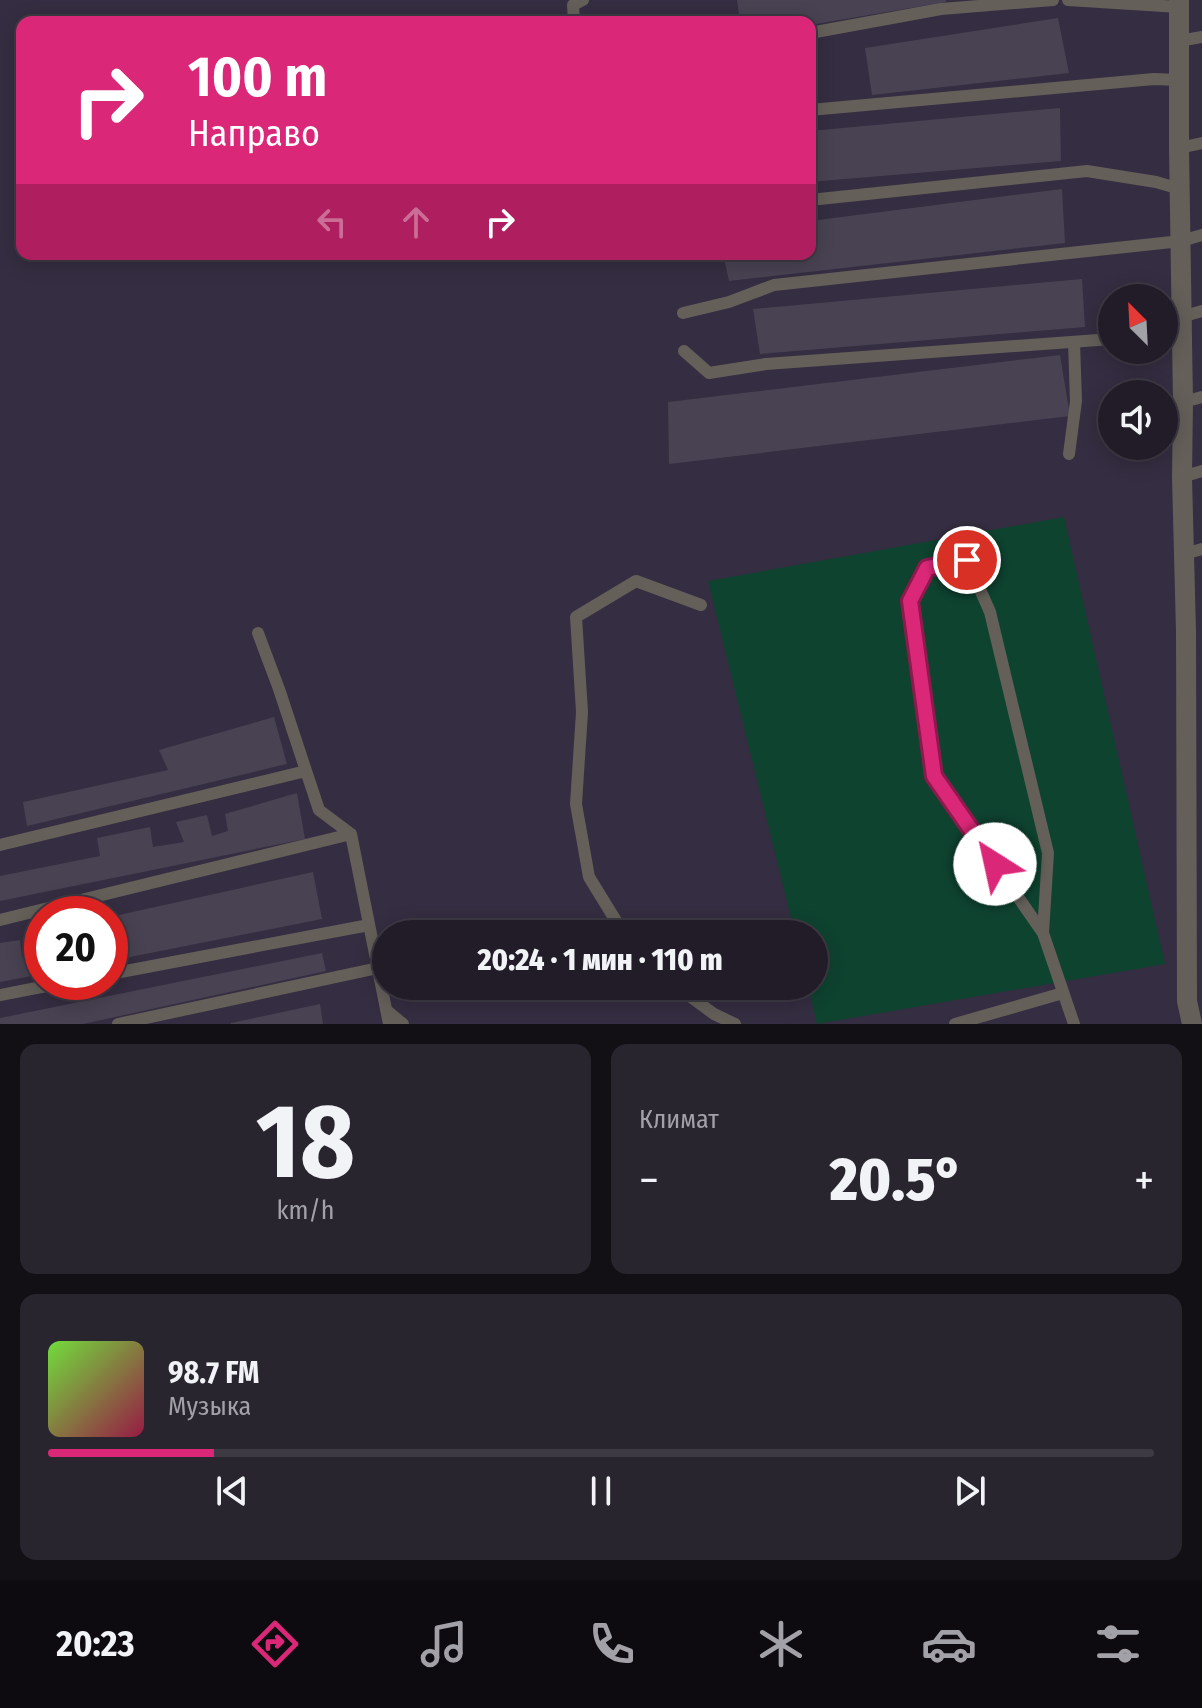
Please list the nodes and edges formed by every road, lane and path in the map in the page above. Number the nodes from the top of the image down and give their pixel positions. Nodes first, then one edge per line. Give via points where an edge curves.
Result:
1 (583, 0) edge
2 (1053, 0) edge
3 (1068, 0) edge
4 (1179, 4) edge
5 (574, 16) edge
6 (816, 32) edge
7 (1202, 37) edge
8 (1179, 41) junction
9 (1179, 80) junction
10 (816, 109) edge
11 (1202, 143) edge
12 (1179, 148) junction
13 (1180, 189) junction
14 (816, 199) edge
15 (1202, 235) edge
16 (1181, 241) junction
17 (1202, 311) edge
18 (683, 313) dead end
19 (1181, 317) junction
20 (1178, 326) edge
21 (1098, 340) edge
22 (1074, 342) junction
23 (684, 351) dead end
24 (1178, 357) edge
25 (1192, 400) edge
26 (1069, 454) dead end
27 (1202, 471) edge
28 (1182, 477) junction
29 (1193, 552) edge
30 (701, 605) dead end
31 (1194, 629) edge
32 (258, 633) dead end
33 (1194, 710) edge
34 (306, 771) junction
35 (1194, 814) edge
36 (351, 834) junction
37 (0, 845) edge
38 (1194, 903) edge
39 (0, 920) edge
40 (615, 920) edge
41 (369, 925) junction
42 (1043, 933) junction
43 (372, 939) edge
44 (372, 969) edge
45 (128, 971) edge
46 (24, 990) edge
47 (1063, 993) junction
48 (0, 995) edge
49 (1194, 998) edge
50 (384, 1000) edge
51 (695, 1000) edge
52 (386, 1010) junction
53 (118, 1024) edge
54 (389, 1024) edge
55 (403, 1024) edge
56 (735, 1024) edge
57 (955, 1024) edge
58 (1074, 1024) edge
59 (1192, 1024) edge

1 - 5 lane via 573,5
2 - 6 lane via 941,9
3 - 4 lane
4 - 8 street
7 - 8 lane
8 - 9 street
9 - 10 lane
9 - 12 street
11 - 12 lane
12 - 13 street
13 - 14 lane via 1087,171
13 - 16 street
15 - 16 lane
16 - 18 lane via 774,285
16 - 19 street
17 - 19 lane
19 - 20 street
21 - 22 lane
22 - 23 lane via 766,364 709,373
22 - 26 lane via 1076,401
24 - 25 street
25 - 28 street
27 - 28 lane
28 - 29 street
29 - 31 street
30 - 40 lane via 636,581 576,617 582,712 576,804 589,877
31 - 33 street
32 - 34 lane
33 - 35 street
34 - 36 lane via 319,810
34 - 37 lane
35 - 38 street
36 - 39 lane
36 - 41 lane
38 - 49 street
41 - 43 lane
41 - 45 lane
42 - 42 lane via 1048,853 990,612 967,560 927,568 910,601 934,776
42 - 47 lane
44 - 53 lane
46 - 48 lane
47 - 57 lane
47 - 58 lane
49 - 59 street
50 - 52 lane
51 - 56 lane
52 - 54 lane
52 - 55 lane

